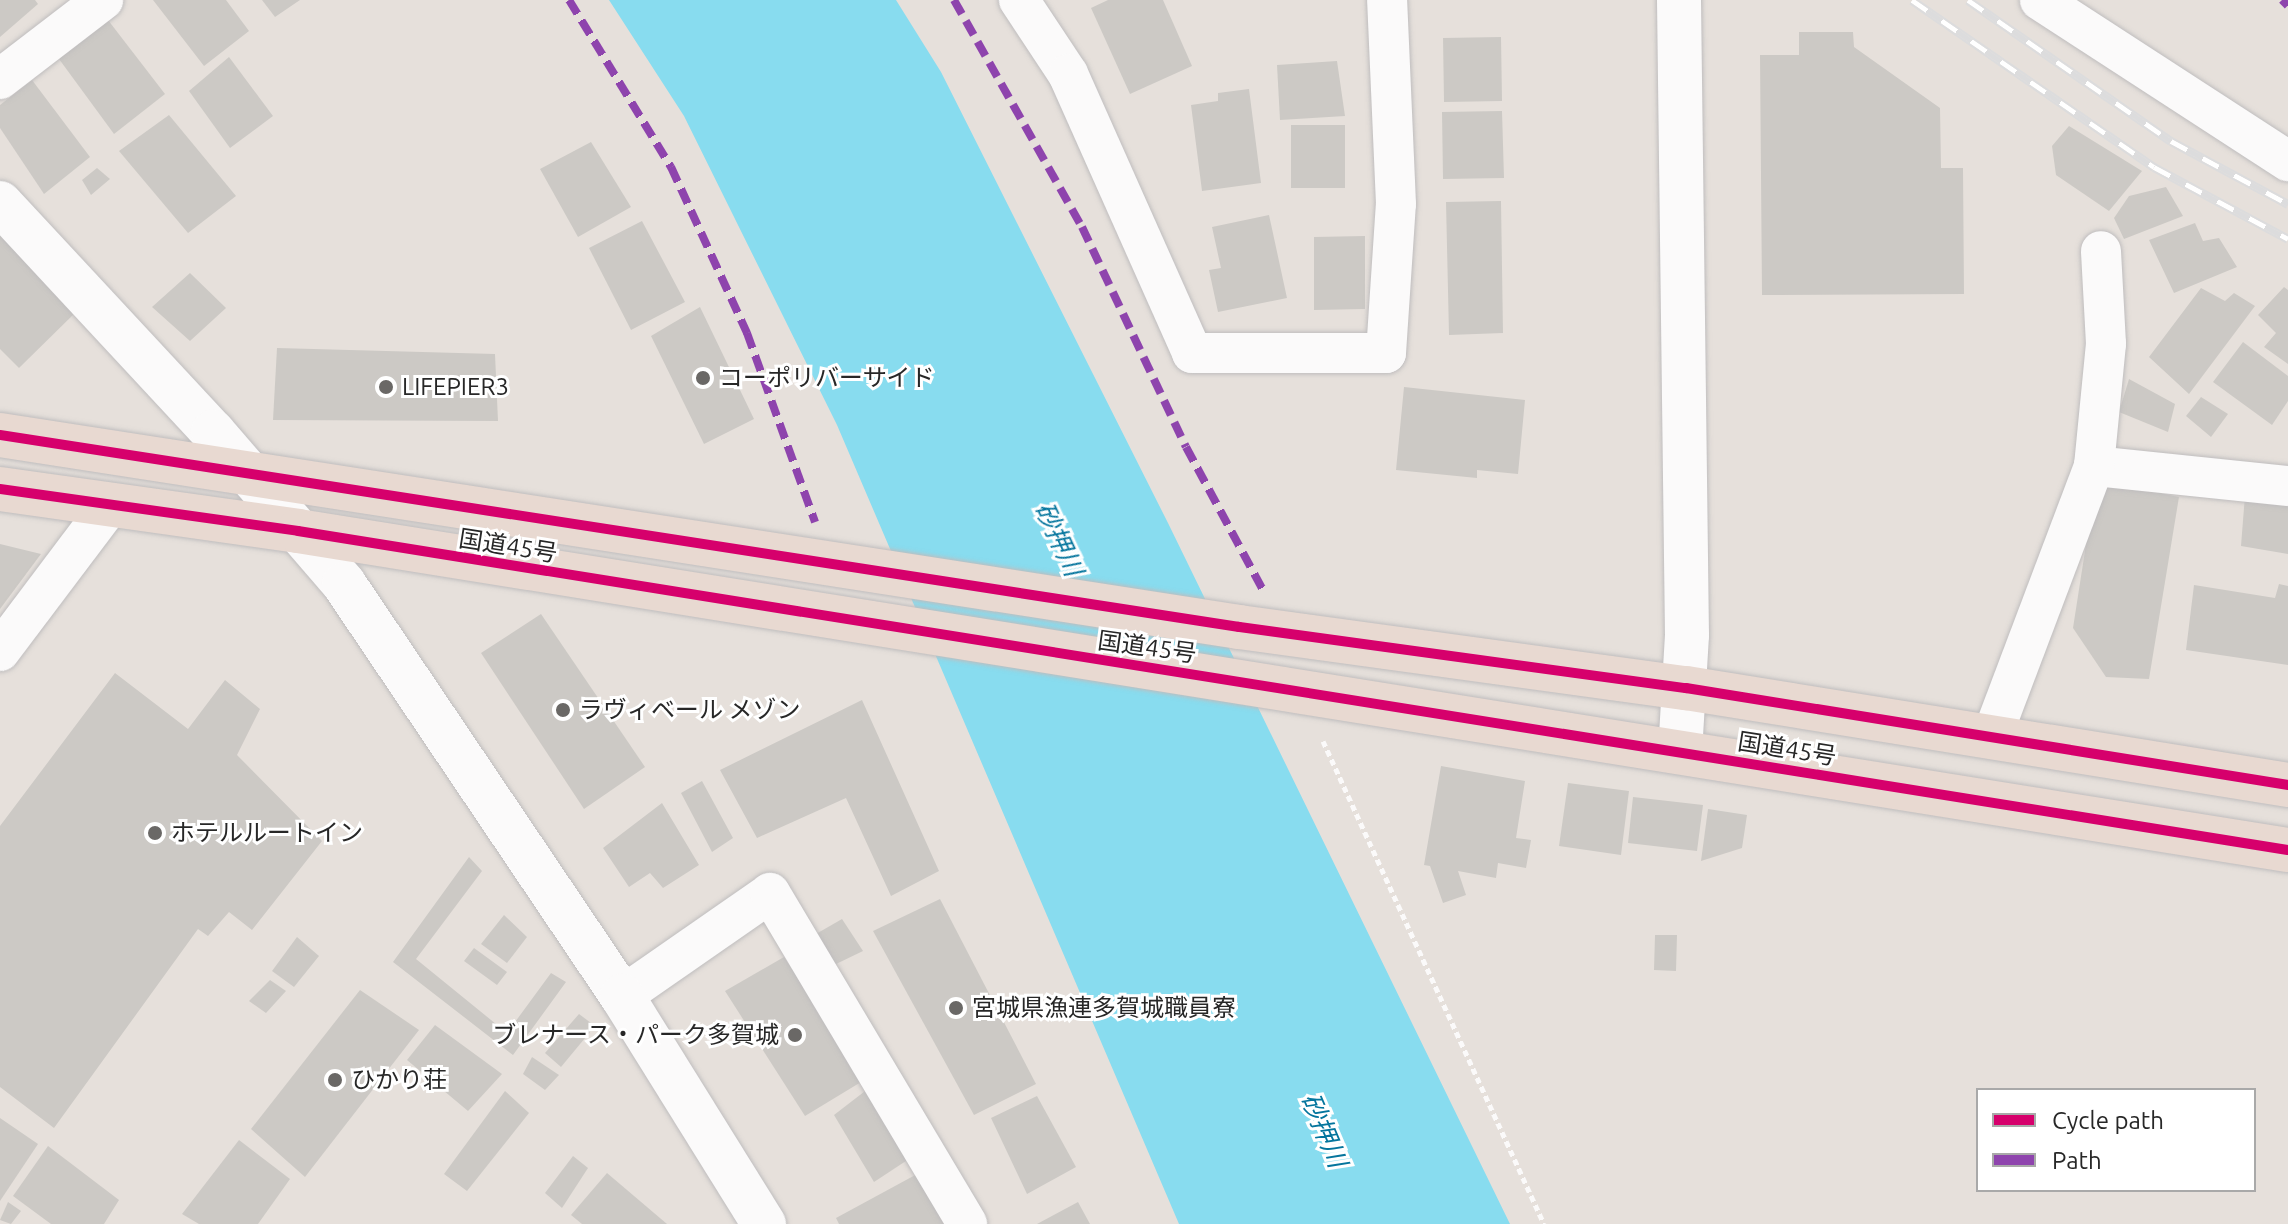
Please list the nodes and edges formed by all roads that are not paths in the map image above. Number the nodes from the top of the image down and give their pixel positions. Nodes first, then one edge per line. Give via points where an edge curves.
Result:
1 (103, 0) edge
2 (1019, 0) edge
3 (1387, 0) edge
4 (1679, 0) edge
5 (2040, 0) edge
6 (0, 79) edge
7 (2288, 161) edge
8 (0, 203) edge
9 (2101, 251) dead end
10 (0, 435) edge
11 (2094, 466) junction
12 (250, 475) junction
13 (2288, 486) edge
14 (0, 489) edge
15 (110, 505) junction
16 (298, 531) junction
17 (0, 651) edge
18 (1686, 688) junction
19 (1992, 736) junction
20 (1680, 752) junction
21 (2288, 785) edge
22 (2288, 850) edge
23 (622, 996) junction
24 (764, 1224) edge
25 (967, 1224) edge

1 - 6 street
2 - 3 street via 1068,74 1192,353 1386,353 1396,204
4 - 18 street
5 - 7 street
8 - 12 street
9 - 11 street via 2106,344
10 - 12 highway, 国道45号
11 - 13 street
11 - 19 street
12 - 16 street
12 - 18 highway, 国道45号 via 1239,627
14 - 15 highway, 国道45号
15 - 16 highway, 国道45号
15 - 17 street
16 - 20 highway, 国道45号
16 - 23 street via 344,584
18 - 19 highway, 国道45号
18 - 20 street
19 - 21 highway, 国道45号
20 - 22 highway, 国道45号
23 - 24 street
23 - 25 street via 770,893

